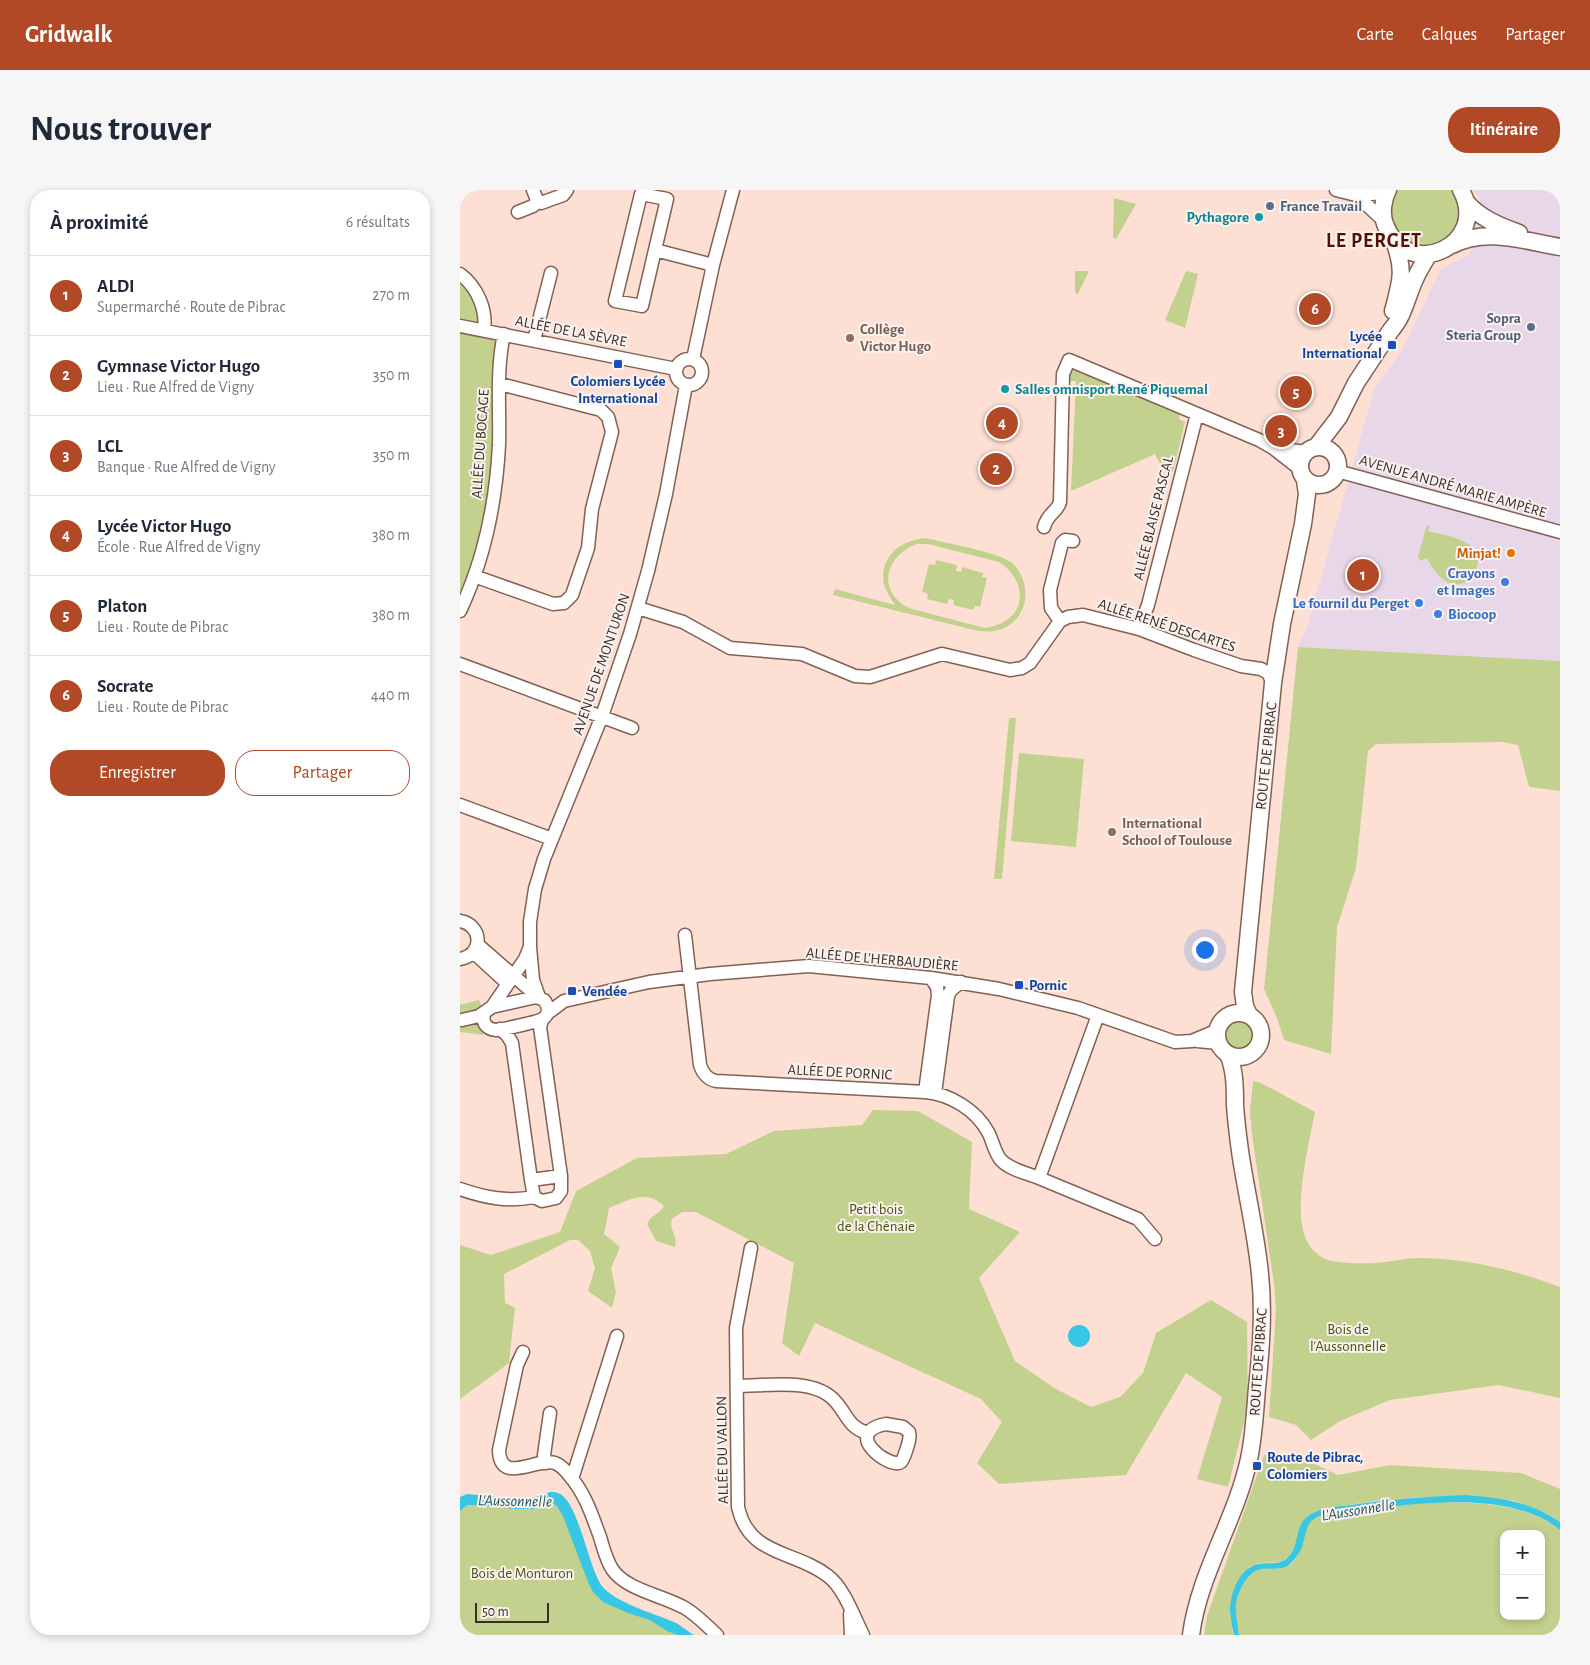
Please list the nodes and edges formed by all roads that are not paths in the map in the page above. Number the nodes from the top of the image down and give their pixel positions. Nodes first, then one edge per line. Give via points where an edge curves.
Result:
1 (567, 190) edge
2 (733, 190) edge
3 (1336, 190) edge
4 (1387, 192) edge
5 (1356, 195) junction
6 (535, 196) edge
7 (1463, 196) edge
8 (518, 212) dead end
9 (1383, 220) junction
10 (1394, 241) junction
11 (1452, 244) junction
12 (1560, 247) edge
13 (655, 250) junction
14 (1429, 254) junction
15 (713, 265) junction
16 (551, 272) dead end
17 (460, 274) edge
18 (460, 326) edge
19 (484, 330) junction
20 (1391, 330) junction
21 (504, 334) junction
22 (534, 340) junction
23 (693, 359) junction
24 (676, 369) junction
25 (500, 384) junction
26 (686, 385) junction
27 (1197, 414) junction
28 (1339, 417) junction
29 (1273, 448) junction
30 (1312, 450) junction
31 (1336, 464) junction
32 (1303, 474) junction
33 (1323, 485) junction
34 (1304, 524) junction
35 (1044, 527) dead end
36 (1560, 532) edge
37 (1073, 541) dead end
38 (474, 576) junction
39 (638, 608) junction
40 (460, 612) edge
41 (1060, 621) junction
42 (1139, 629) junction
43 (460, 664) edge
44 (1273, 683) junction
45 (602, 716) junction
46 (632, 728) dead end
47 (460, 805) edge
48 (552, 839) junction
49 (460, 921) edge
50 (685, 935) dead end
51 (530, 947) junction
52 (475, 948) junction
53 (460, 958) edge
54 (689, 976) junction
55 (931, 978) junction
56 (511, 980) junction
57 (961, 982) junction
58 (1243, 992) junction
59 (540, 998) junction
60 (564, 1002) junction
61 (487, 1015) junction
62 (1098, 1015) junction
63 (1249, 1015) junction
64 (545, 1016) junction
65 (1228, 1016) junction
66 (461, 1020) edge
67 (500, 1029) junction
68 (1222, 1042) junction
69 (1246, 1055) junction
70 (1235, 1080) junction
71 (930, 1092) junction
72 (561, 1176) junction
73 (1039, 1178) junction
74 (531, 1180) junction
75 (460, 1189) edge
76 (534, 1197) junction
77 (1156, 1239) dead end
78 (751, 1248) dead end
79 (617, 1336) dead end
80 (523, 1352) dead end
81 (737, 1386) junction
82 (550, 1413) dead end
83 (867, 1433) dead end
84 (546, 1463) junction
85 (572, 1479) junction
86 (849, 1607) junction
87 (717, 1635) edge
88 (851, 1635) edge
89 (863, 1635) edge
90 (1191, 1635) edge

1 - 6 street via 543,202
2 - 15 street
3 - 5 street
4 - 5 street
4 - 9 main road
5 - 9 street
6 - 8 street via 533,206
7 - 11 main road via 1467,214 1464,228
7 - 12 main road via 1476,213 1506,229
9 - 10 main road
10 - 14 main road via 1410,252
10 - 20 main road via 1402,268
11 - 12 main road via 1469,237 1487,235
11 - 14 main road
13 - 13 street via 667,199 642,194 615,301 642,306
13 - 15 street
14 - 20 main road
15 - 23 street via 704,333
16 - 22 street
17 - 19 street via 480,299
18 - 19 street, ALLÉE DE LA SÈVRE
19 - 21 street, ALLÉE DE LA SÈVRE
20 - 28 main road via 1356,383
21 - 22 street, ALLÉE DE LA SÈVRE
21 - 25 street, ALLÉE DU BOCAGE
22 - 24 street, ALLÉE DE LA SÈVRE
23 - 24 street via 684,359
23 - 26 street via 701,364 703,373 694,385
24 - 26 street via 681,383
25 - 38 street, ALLÉE DU BOCAGE via 497,475 485,539
25 - 38 street via 601,410 608,417 612,432 592,509 588,548 570,599 553,604
26 - 39 street, AVENUE DE MONTURON via 666,494
27 - 29 street
27 - 35 street via 1069,360 1063,374 1060,502
27 - 42 street, ALLÉE BLAISE PASCAL
28 - 30 main road
28 - 31 main road
29 - 30 street
29 - 32 street
30 - 31 main road via 1327,449
30 - 32 main road via 1301,460
31 - 33 main road via 1334,479
31 - 36 street, AVENUE ANDRÉ MARIE AMPÈRE
32 - 33 main road via 1315,485
32 - 34 main road, ROUTE DE PIBRAC via 1306,494
33 - 34 main road, ROUTE DE PIBRAC
34 - 44 main road, ROUTE DE PIBRAC
37 - 41 street via 1062,543 1050,590 1051,608
38 - 40 street, ALLÉE DU BOCAGE
39 - 41 street via 683,622 730,648 802,654 863,677 942,654 1010,670 1019,669 1032,661
39 - 45 street, AVENUE DE MONTURON
41 - 42 street, ALLÉE RENÉ DESCARTES via 1068,616 1087,615
42 - 44 street, ALLÉE RENÉ DESCARTES via 1241,666 1261,669 1268,673
43 - 45 street
44 - 58 main road, ROUTE DE PIBRAC
45 - 46 street
45 - 48 street, AVENUE DE MONTURON
47 - 48 street
48 - 51 street, AVENUE DE MONTURON via 535,889
49 - 52 street via 467,922 475,930 478,938
50 - 54 street
51 - 56 street, AVENUE DE MONTURON
51 - 59 street, AVENUE DE MONTURON via 533,980
52 - 53 street
52 - 56 street
54 - 55 street, ALLÉE DE L'HERBAUDIÈRE via 809,966
54 - 60 street, ALLÉE DE L'HERBAUDIÈRE via 617,988
54 - 71 street, ALLÉE DE PORNIC via 700,1065 711,1080
55 - 57 street, ALLÉE DE L'HERBAUDIÈRE
55 - 71 street via 938,995
56 - 59 street
56 - 61 street, AVENUE DE MONTURON
57 - 62 street, ALLÉE DE L'HERBAUDIÈRE via 1029,995
57 - 71 street via 948,996
58 - 63 main road, ROUTE DE PIBRAC
58 - 65 main road, ROUTE DE PIBRAC
59 - 60 street, ALLÉE DE L'HERBAUDIÈRE
59 - 61 street, ALLÉE DE L'HERBAUDIÈRE
59 - 64 street, AVENUE DE MONTURON via 548,1006
60 - 64 street, ALLÉE DE L'HERBAUDIÈRE
61 - 66 street
61 - 67 street via 493,1030
62 - 68 street, ALLÉE DE L'HERBAUDIÈRE via 1167,1040
62 - 73 street
63 - 65 main road
63 - 69 main road via 1258,1024 1261,1036 1256,1048
64 - 67 street
64 - 72 street, AVENUE DE MONTURON via 540,1026
65 - 68 main road via 1222,1020
67 - 74 street via 512,1043
68 - 69 main road via 1238,1056
68 - 70 main road, ROUTE DE PIBRAC
69 - 70 main road, ROUTE DE PIBRAC
70 - 90 main road, ROUTE DE PIBRAC via 1240,1152 1260,1274 1262,1344 1249,1459 1210,1563
71 - 73 street, ALLÉE DE PORNIC via 954,1101 974,1114 988,1132 1002,1161
72 - 74 street
72 - 76 street via 562,1190 556,1198 542,1202
73 - 77 street, ALLÉE DE PORNIC via 1138,1220
74 - 76 street
75 - 76 street via 506,1200
78 - 81 street, ALLÉE DU VALLON via 736,1328
79 - 85 street
80 - 84 street via 517,1365 499,1450 501,1460 505,1466 514,1469
81 - 83 street, ALLÉE DU VALLON via 798,1385 819,1389 836,1401 851,1424
81 - 86 street, ALLÉE DU VALLON via 738,1507 744,1526 760,1543 828,1575 839,1586
82 - 84 street via 544,1455
84 - 85 street via 558,1465
85 - 87 street via 587,1503 607,1558 620,1578 686,1609
86 - 88 street, ALLÉE DU VALLON
86 - 89 street, ALLÉE DU VALLON

